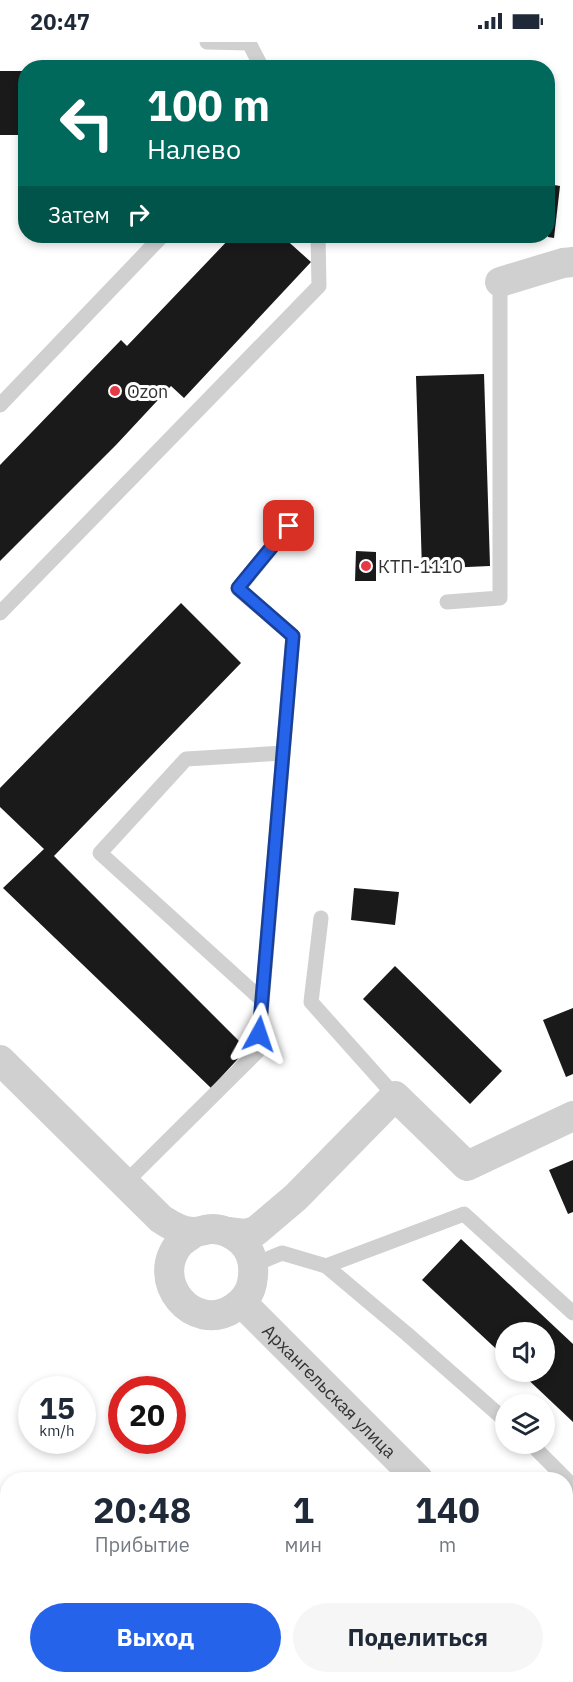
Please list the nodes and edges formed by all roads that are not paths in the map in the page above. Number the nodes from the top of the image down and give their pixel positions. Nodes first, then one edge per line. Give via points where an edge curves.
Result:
1 (207, 42) edge
2 (258, 60) edge
3 (155, 243) edge
4 (318, 243) edge
5 (573, 262) edge
6 (500, 282) joint
7 (0, 405) edge
8 (302, 510) dead end
9 (447, 602) dead end
10 (0, 613) edge
11 (283, 753) junction
12 (321, 918) dead end
13 (262, 1000) junction
14 (0, 1060) edge
15 (395, 1096) junction
16 (573, 1116) edge
17 (124, 1184) junction
18 (161, 1219) junction
19 (195, 1232) junction
20 (247, 1246) junction
21 (172, 1255) junction
22 (326, 1266) junction
23 (242, 1303) junction
24 (573, 1313) edge
25 (495, 1411) edge
26 (542, 1454) edge
27 (411, 1472) edge
28 (562, 1472) edge

1 - 2 lane via 249,43
3 - 7 lane
4 - 10 lane via 319,286
5 - 6 street
6 - 9 lane via 500,598
8 - 11 lane via 238,588 293,636
11 - 13 lane
11 - 13 lane via 186,759 100,853
12 - 15 lane via 311,1002
13 - 17 lane via 258,1051
14 - 17 street
15 - 16 street via 467,1166
15 - 20 street
17 - 18 street
18 - 19 street via 178,1229
18 - 21 street via 170,1238
19 - 20 street via 212,1229
19 - 21 street via 181,1241
20 - 22 lane
20 - 23 street via 255,1272
21 - 23 street via 168,1272 171,1288 181,1303 211,1316
22 - 24 lane via 464,1214
22 - 25 lane
23 - 27 street, Архангельская улица
26 - 28 lane

